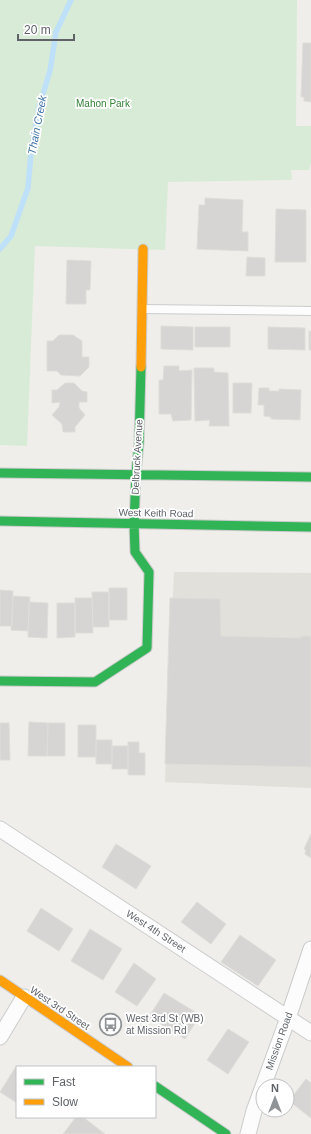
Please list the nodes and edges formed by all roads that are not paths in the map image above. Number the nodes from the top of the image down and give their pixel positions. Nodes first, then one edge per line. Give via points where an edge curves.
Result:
1 (142, 249) dead end
2 (141, 309) junction
3 (311, 311) edge
4 (0, 473) edge
5 (136, 474) junction
6 (311, 477) edge
7 (0, 521) edge
8 (134, 524) junction
9 (311, 527) edge
10 (0, 681) edge
11 (0, 829) edge
12 (311, 949) edge
13 (0, 980) edge
14 (24, 996) junction
15 (288, 1018) junction
16 (311, 1033) edge
17 (0, 1037) edge
18 (127, 1066) edge
19 (156, 1087) edge
20 (226, 1134) edge
21 (248, 1134) edge

1 - 2 main road, Delbruck Avenue
2 - 3 lane
2 - 5 main road, Delbruck Avenue via 139,443
4 - 5 main road
5 - 6 main road
5 - 8 main road, Delbruck Avenue
7 - 8 main road, West Keith Road
8 - 9 main road, West Keith Road
8 - 10 main road, Delbruck Avenue via 135,552 149,572 147,648 95,682
11 - 15 street, West 4th Street
12 - 15 street, Mission Road
13 - 14 main road, West 3rd Street
14 - 17 street
14 - 18 main road, West 3rd Street
15 - 16 street, West 4th Street
15 - 21 street, Mission Road
19 - 20 main road

